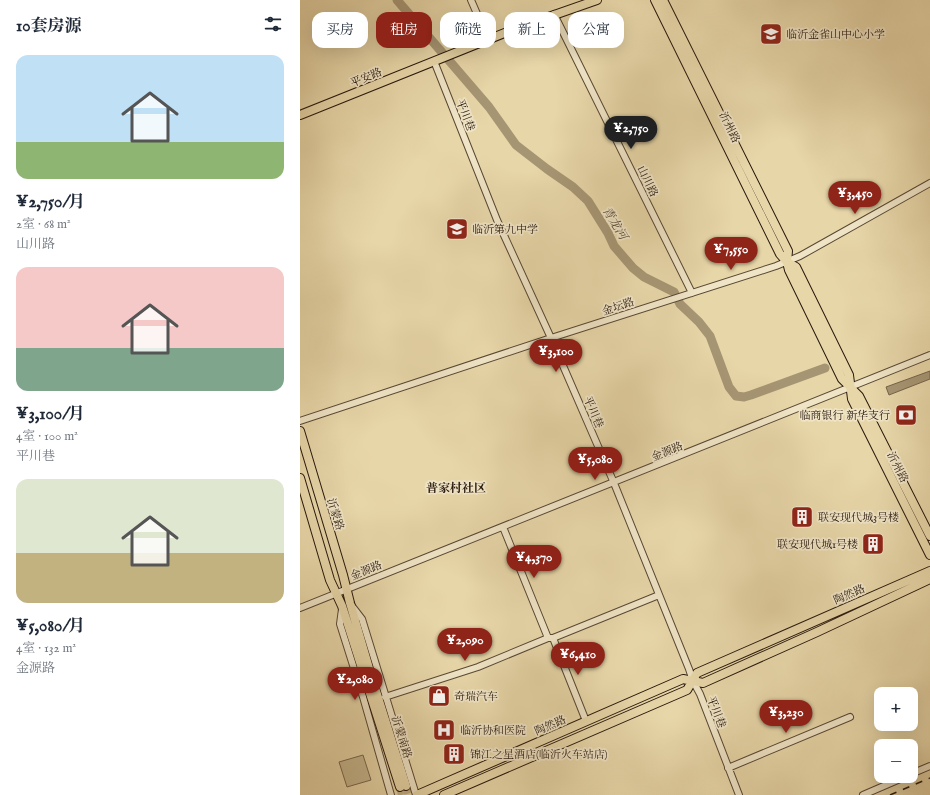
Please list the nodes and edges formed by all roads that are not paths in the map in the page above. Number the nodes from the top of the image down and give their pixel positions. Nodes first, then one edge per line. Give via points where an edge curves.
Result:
1 (471, 0) edge
2 (597, 0) edge
3 (655, 0) edge
4 (663, 0) edge
5 (476, 12) edge
6 (560, 12) edge
7 (560, 26) edge
8 (467, 48) edge
9 (437, 60) junction
10 (300, 115) edge
11 (930, 183) edge
12 (787, 262) junction
13 (692, 293) junction
14 (551, 338) junction
15 (930, 356) edge
16 (850, 387) junction
17 (300, 421) edge
18 (300, 431) edge
19 (300, 478) edge
20 (614, 483) junction
21 (503, 527) junction
22 (930, 536) edge
23 (930, 555) edge
24 (930, 571) edge
25 (930, 579) edge
26 (346, 589) junction
27 (335, 594) junction
28 (659, 596) junction
29 (346, 604) junction
30 (300, 608) edge
31 (550, 638) junction
32 (693, 681) junction
33 (385, 697) junction
34 (850, 717) dead end
35 (586, 721) junction
36 (930, 766) edge
37 (728, 768) junction
38 (918, 771) edge
39 (891, 783) edge
40 (403, 787) tunnel mouth
41 (391, 795) edge
42 (416, 795) edge
43 (444, 795) edge
44 (739, 795) edge
45 (864, 795) edge

1 - 5 street
2 - 6 main road
3 - 12 main road, 沂州路 via 780,254
4 - 12 main road, 沂州路 via 788,251
7 - 13 street, 山川路
8 - 9 main road, 平安路
9 - 10 main road, 平安路
9 - 14 street, 平川巷 via 498,220
11 - 12 street, 金坛路
12 - 13 street, 金坛路
12 - 16 main road, 沂州路 via 842,379
13 - 14 street, 金坛路
14 - 17 street, 金坛路
14 - 20 street, 平川巷
15 - 16 street, 金源路
16 - 20 street, 金源路
16 - 22 main road, 沂州路 via 859,396
16 - 23 main road, 沂州路 via 852,399
18 - 26 main road, 沂蒙路
19 - 27 main road
20 - 21 street, 金源路
20 - 28 street, 平川巷
21 - 26 street, 金源路
21 - 31 street
24 - 32 main road, 陶然路 via 697,672
25 - 32 main road, 陶然路 via 703,683
26 - 27 street, 金源路
26 - 29 main road, 沂蒙路
27 - 29 main road
27 - 30 street, 金源路
28 - 31 street
28 - 32 street, 平川巷
29 - 33 street via 362,619
29 - 40 main road, 沂蒙南路
29 - 41 street via 340,624
31 - 33 street via 478,667
31 - 35 street
32 - 35 main road, 陶然路 via 683,679
32 - 37 street, 平川巷
32 - 43 main road, 陶然路 via 687,690
33 - 42 street
34 - 37 street
35 - 42 main road, 陶然路
36 - 38 street
37 - 44 street, 平川巷
39 - 45 street

